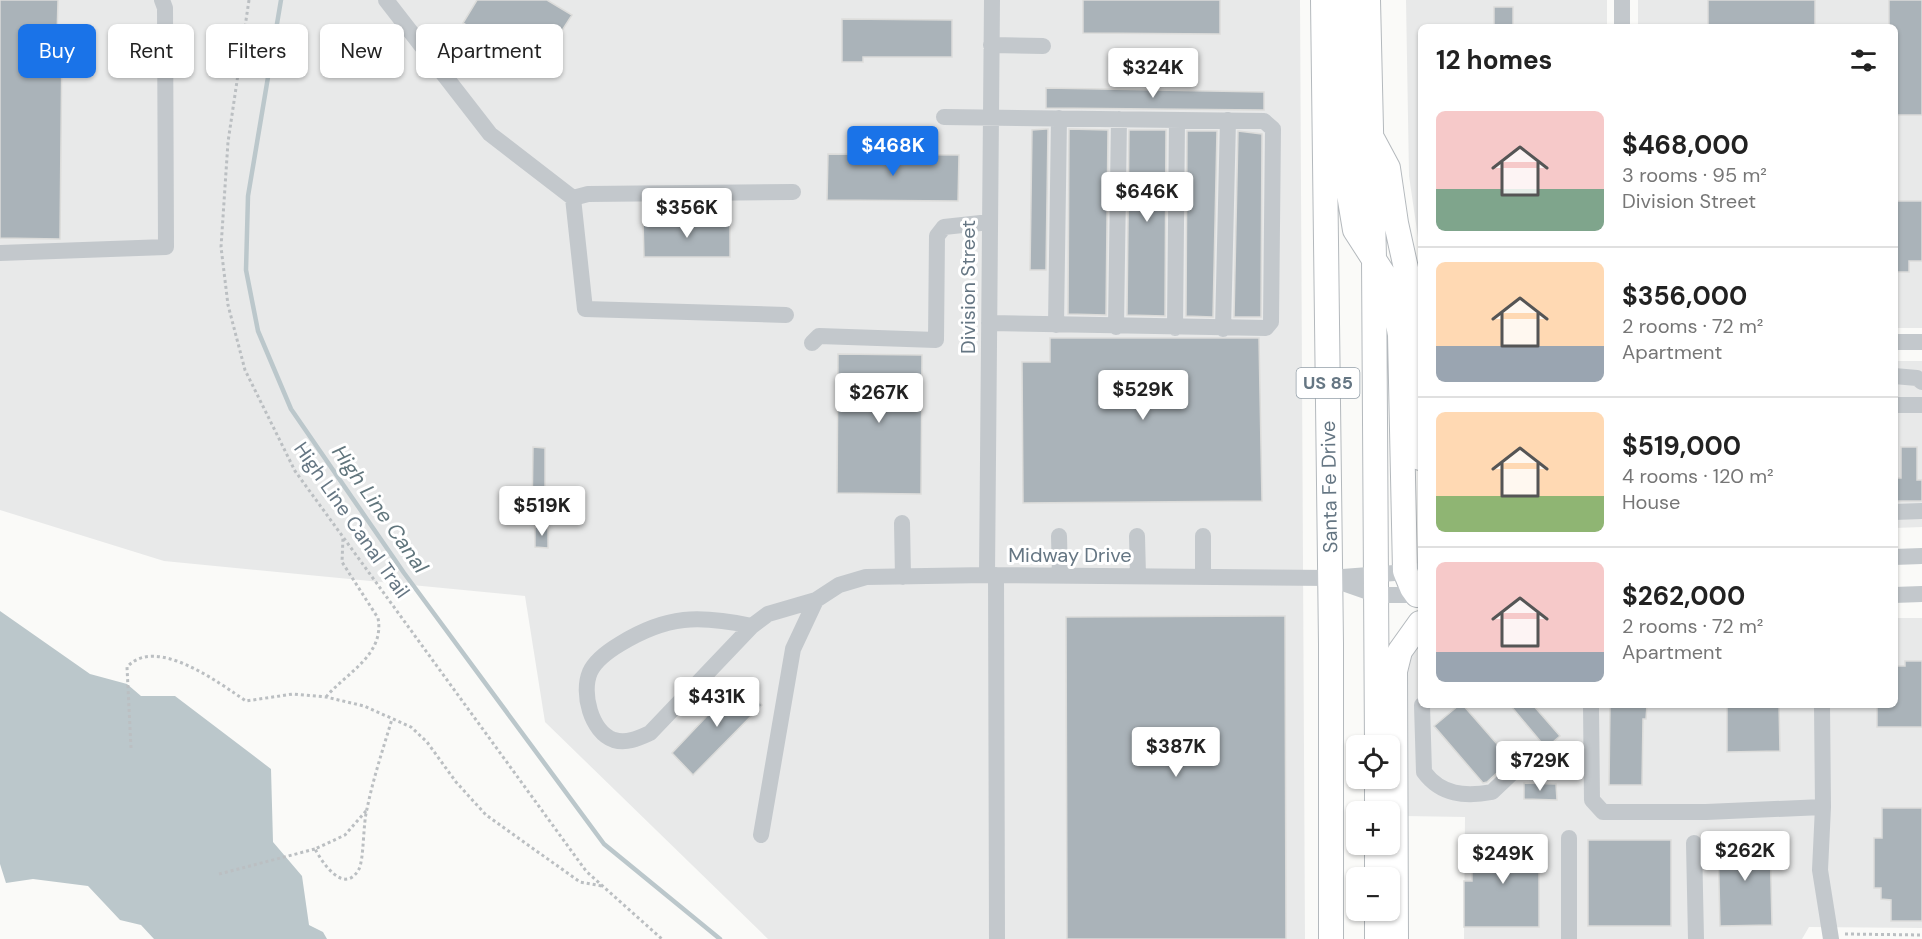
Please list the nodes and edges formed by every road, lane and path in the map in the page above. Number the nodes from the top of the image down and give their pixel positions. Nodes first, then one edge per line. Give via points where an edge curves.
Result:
1 (162, 0) edge
2 (249, 0) edge
3 (386, 0) edge
4 (992, 0) edge
5 (1323, 0) edge
6 (1347, 0) edge
7 (1368, 0) edge
8 (1622, 0) edge
9 (1622, 24) edge
10 (991, 45) junction
11 (1043, 46) dead end
12 (944, 117) dead end
13 (991, 117) junction
14 (1059, 118) junction
15 (1119, 119) junction
16 (1176, 120) junction
17 (1228, 120) junction
18 (1371, 135) junction
19 (793, 192) dead end
20 (573, 198) junction
21 (990, 222) junction
22 (0, 253) edge
23 (1374, 258) junction
24 (786, 315) dead end
25 (989, 323) junction
26 (1418, 323) edge
27 (1056, 325) junction
28 (1116, 327) junction
29 (1175, 328) junction
30 (1223, 329) junction
31 (1898, 342) edge
32 (1922, 342) edge
33 (812, 343) dead end
34 (1898, 376) edge
35 (1922, 382) edge
36 (1898, 405) edge
37 (1922, 405) edge
38 (1922, 511) edge
39 (1898, 512) edge
40 (902, 523) dead end
41 (1059, 536) dead end
42 (1137, 536) dead end
43 (1203, 536) dead end
44 (343, 538) junction
45 (1898, 556) edge
46 (1922, 556) edge
47 (1412, 571) edge
48 (991, 575) junction
49 (1060, 576) junction
50 (1138, 576) junction
51 (903, 577) junction
52 (1203, 577) junction
53 (1330, 578) junction
54 (1377, 584) junction
55 (1418, 594) edge
56 (1922, 594) edge
57 (1418, 595) edge
58 (1898, 595) edge
59 (816, 600) junction
60 (1418, 625) edge
61 (752, 626) junction
62 (326, 697) junction
63 (1422, 708) edge
64 (1591, 708) edge
65 (1822, 708) edge
66 (392, 718) junction
67 (1377, 735) edge
68 (131, 748) dead end
69 (1533, 753) dead end
70 (1823, 807) junction
71 (366, 811) junction
72 (761, 836) dead end
73 (1569, 838) dead end
74 (1694, 843) dead end
75 (315, 849) junction
76 (219, 874) dead end
77 (604, 886) junction
78 (1377, 921) edge
79 (1922, 935) edge
80 (1831, 937) edge
81 (662, 939) edge
82 (997, 939) edge
83 (1331, 939) edge
84 (1377, 939) edge
85 (1396, 939) edge
86 (1569, 939) edge
87 (1696, 939) edge

1 - 22 street via 166,248
2 - 44 path, High Line Canal Trail via 228,142 221,247 228,305 244,370 295,471
3 - 20 street via 490,134
4 - 10 street, Division Street
5 - 53 highway, Santa Fe Drive / US 85
6 - 23 highway via 1349,194 1355,230
7 - 18 highway, US 85
8 - 9 street
10 - 11 street
10 - 13 street, Division Street
12 - 13 street
13 - 14 street
13 - 21 street, Division Street
14 - 15 street
14 - 27 street
15 - 16 street
15 - 28 street
16 - 17 street
16 - 29 street
17 - 30 street
17 - 30 street via 1264,121 1273,129 1271,322 1266,328
18 - 23 highway, US 85
18 - 26 highway via 1388,168
19 - 20 street via 588,194
20 - 24 street via 585,309
21 - 25 street, Division Street
21 - 33 street via 944,227 938,236 936,340 819,336
23 - 47 highway via 1395,307 1400,335
23 - 54 highway, US 85
25 - 27 street
25 - 48 street, Division Street
27 - 28 street
28 - 29 street
29 - 30 street
31 - 32 street
34 - 35 street
36 - 37 street
38 - 39 street
40 - 51 street
41 - 49 street
42 - 50 street
43 - 52 street
44 - 62 path via 342,562 378,618 380,628 366,659
44 - 77 path, High Line Canal Trail via 586,871
45 - 46 street
47 - 54 street
47 - 55 highway via 1412,588
48 - 49 street, Midway Drive
48 - 51 street, Midway Drive
48 - 82 street, Division Street
49 - 50 street, Midway Drive
50 - 52 street, Midway Drive
51 - 59 street, Midway Drive via 857,580 839,585
52 - 53 street, Midway Drive
53 - 54 street, Midway Drive
53 - 83 highway, Santa Fe Drive / US 85
54 - 57 street
54 - 67 highway, US 85
56 - 58 street
59 - 61 street, Midway Drive via 768,614
59 - 72 street via 793,649
60 - 85 highway via 1400,651 1395,671
61 - 61 street, Midway Drive via 716,618 685,618 645,629 610,650 590,670 586,689 590,711 602,731 613,740 627,742 650,733
62 - 66 path
62 - 68 path via 294,694 246,701 203,673 169,658 149,655 134,659 127,667
63 - 69 street via 1424,772 1447,792 1492,792
64 - 70 street via 1592,800 1603,812
65 - 70 street
66 - 71 path
66 - 77 path via 411,727 427,742 486,815 580,882
70 - 80 street via 1820,870
71 - 75 path via 345,836
71 - 75 path via 359,869 350,877 339,878 328,872
73 - 86 street
74 - 87 street
75 - 76 path
77 - 81 path, High Line Canal Trail
78 - 84 highway
79 - 80 path

